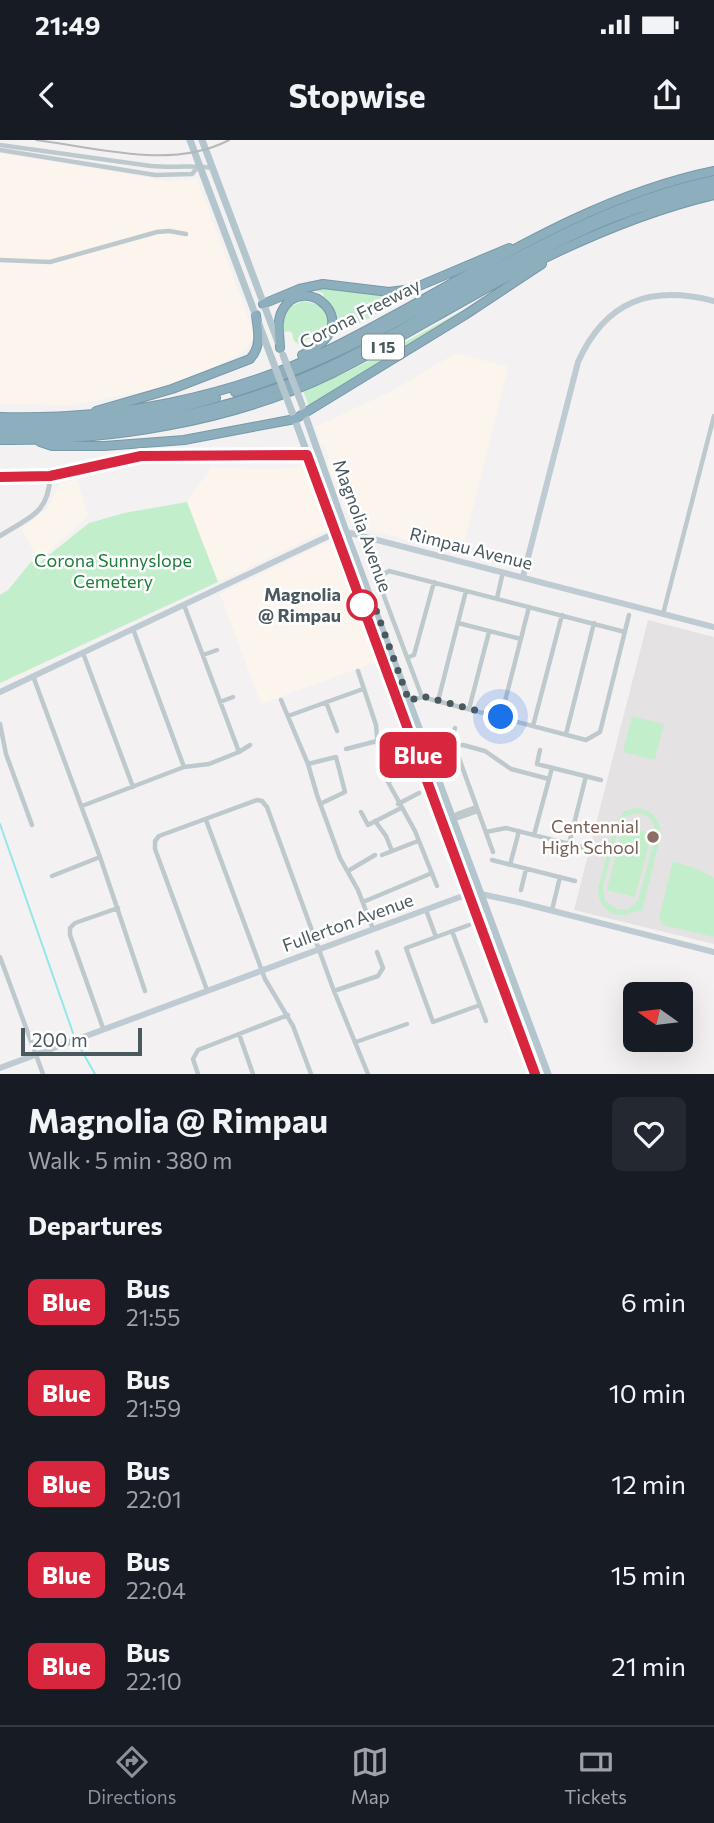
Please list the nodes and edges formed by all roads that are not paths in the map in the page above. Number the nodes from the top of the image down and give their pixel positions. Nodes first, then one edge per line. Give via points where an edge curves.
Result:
1 (190, 140) edge
2 (202, 140) edge
3 (0, 147) edge
4 (198, 166) junction
5 (212, 167) junction
6 (714, 172) edge
7 (714, 180) edge
8 (714, 188) edge
9 (714, 195) edge
10 (678, 197) junction
11 (186, 233) dead end
12 (528, 242) junction
13 (558, 251) junction
14 (0, 260) edge
15 (714, 301) edge
16 (263, 303) junction
17 (256, 315) junction
18 (281, 351) junction
19 (253, 380) junction
20 (305, 414) junction
21 (87, 415) junction
22 (293, 416) junction
23 (714, 416) edge
24 (0, 417) edge
25 (0, 425) edge
26 (0, 432) edge
27 (34, 439) junction
28 (0, 440) edge
29 (319, 453) junction
30 (307, 455) junction
31 (50, 476) junction
32 (0, 477) edge
33 (346, 532) junction
34 (335, 533) junction
35 (0, 536) edge
36 (503, 572) junction
37 (523, 577) junction
38 (434, 582) junction
39 (466, 591) junction
40 (497, 598) junction
41 (184, 605) junction
42 (529, 607) junction
43 (376, 610) junction
44 (663, 614) junction
45 (366, 615) junction
46 (562, 615) junction
47 (629, 615) dead end
48 (458, 623) junction
49 (594, 623) junction
50 (714, 626) edge
51 (133, 629) junction
52 (489, 632) junction
53 (625, 632) junction
54 (521, 639) junction
55 (216, 650) dead end
56 (83, 653) junction
57 (203, 655) junction
58 (409, 657) junction
59 (358, 671) dead end
60 (33, 676) junction
61 (363, 689) junction
62 (0, 692) edge
63 (422, 696) junction
64 (233, 697) dead end
65 (281, 700) dead end
66 (409, 701) junction
67 (438, 701) junction
68 (220, 702) junction
69 (326, 702) junction
70 (469, 709) junction
71 (287, 716) junction
72 (501, 717) junction
73 (0, 724) edge
74 (533, 726) junction
75 (455, 728) dead end
76 (337, 731) dead end
77 (566, 734) junction
78 (377, 741) junction
79 (250, 745) dead end
80 (404, 746) dead end
81 (454, 746) junction
82 (346, 748) dead end
83 (540, 750) dead end
84 (239, 752) junction
85 (379, 752) junction
86 (432, 761) junction
87 (308, 764) junction
88 (422, 765) junction
89 (184, 767) junction
90 (552, 768) junction
91 (586, 776) junction
92 (548, 779) junction
93 (387, 780) junction
94 (601, 780) dead end
95 (132, 787) junction
96 (419, 793) dead end
97 (320, 804) junction
98 (82, 806) junction
99 (399, 806) junction
100 (477, 809) junction
101 (361, 812) dead end
102 (453, 818) junction
103 (206, 820) junction
104 (375, 821) junction
105 (442, 822) junction
106 (32, 825) dead end
107 (519, 831) junction
108 (486, 832) junction
109 (534, 835) junction
110 (418, 841) junction
111 (569, 844) junction
112 (585, 848) dead end
113 (392, 851) junction
114 (493, 852) dead end
115 (375, 855) dead end
116 (382, 855) dead end
117 (100, 857) junction
118 (492, 860) dead end
119 (510, 864) junction
120 (526, 869) junction
121 (348, 871) junction
122 (432, 873) junction
123 (52, 876) dead end
124 (560, 877) junction
125 (575, 881) dead end
126 (437, 886) dead end
127 (521, 890) dead end
128 (468, 894) junction
129 (481, 894) junction
130 (363, 902) junction
131 (118, 908) junction
132 (426, 910) junction
133 (552, 910) junction
134 (469, 925) dead end
135 (373, 929) junction
136 (452, 931) junction
137 (436, 937) junction
138 (319, 949) junction
139 (377, 951) dead end
140 (714, 953) edge
141 (0, 957) edge
142 (262, 970) junction
143 (509, 970) junction
144 (498, 974) junction
145 (207, 990) junction
146 (145, 991) dead end
147 (334, 992) junction
148 (480, 1005) junction
149 (288, 1015) junction
150 (486, 1021) dead end
151 (407, 1024) dead end
152 (103, 1028) junction
153 (239, 1034) junction
154 (356, 1042) junction
155 (36, 1055) junction
156 (0, 1068) edge
157 (43, 1074) edge
158 (198, 1074) edge
159 (253, 1074) edge
160 (311, 1074) edge
161 (368, 1074) edge
162 (536, 1074) edge
163 (548, 1074) edge

1 - 4 main road, Magnolia Avenue
2 - 5 main road, Magnolia Avenue
3 - 4 street via 151,166
4 - 5 street
4 - 17 main road, Magnolia Avenue
5 - 16 main road, Magnolia Avenue
6 - 12 highway, Corona Freeway / I 15 via 606,204
7 - 25 highway via 643,200 555,236 343,351 258,385 188,406 125,418
8 - 10 highway
9 - 10 highway
9 - 13 highway, Corona Freeway / I 15 via 619,224
10 - 26 highway via 592,227 353,355 263,392 196,412 120,426
11 - 14 street via 157,232 50,262
12 - 16 highway via 412,289 389,292 323,284
12 - 19 highway, Corona Freeway / I 15 via 326,351
13 - 20 highway
13 - 27 highway, Corona Freeway / I 15 via 328,375 273,397 158,427
15 - 37 main road via 680,293 649,296 618,310 585,346
16 - 17 main road
16 - 18 main road, Magnolia Avenue
17 - 21 highway via 257,352 250,359
17 - 22 main road, Magnolia Avenue, bridge
18 - 19 highway via 279,322 289,301 312,296 328,307 333,325 325,342
18 - 20 main road, Magnolia Avenue, bridge
19 - 21 highway, Corona Freeway / I 15 via 185,400
20 - 22 highway
20 - 29 main road, Magnolia Avenue
21 - 24 highway, Corona Freeway / I 15
22 - 27 highway via 184,440 131,445 52,446
22 - 30 main road, Magnolia Avenue
23 - 44 street
27 - 28 highway, Corona Freeway / I 15
29 - 30 street
29 - 33 main road, Magnolia Avenue
30 - 31 street via 141,456
30 - 34 main road, Magnolia Avenue
31 - 32 street
31 - 35 street via 44,505
33 - 34 main road, Rimpau Avenue
33 - 36 main road, Rimpau Avenue
33 - 43 main road, Magnolia Avenue
34 - 41 main road, Rimpau Avenue
34 - 45 main road, Magnolia Avenue
36 - 37 main road, Rimpau Avenue
36 - 40 street
37 - 44 main road, Rimpau Avenue
38 - 39 street
38 - 58 street via 414,655
38 - 58 street via 389,571 381,576 379,583
39 - 40 street
39 - 48 street
40 - 42 street
41 - 51 main road, Rimpau Avenue
41 - 57 street
42 - 46 street
42 - 54 street
43 - 45 main road
43 - 66 main road, Magnolia Avenue
44 - 50 main road, Rimpau Avenue
45 - 88 main road, Magnolia Avenue
46 - 49 street
46 - 74 street
47 - 53 street
48 - 52 street
48 - 67 street
49 - 53 street
49 - 77 street
51 - 56 main road, Rimpau Avenue
51 - 89 street
52 - 54 street
52 - 70 street
53 - 77 street via 600,732 586,740
54 - 72 street
55 - 57 street
56 - 60 main road, Rimpau Avenue
56 - 95 street
57 - 68 street
58 - 63 street
59 - 61 street
60 - 62 main road, Rimpau Avenue
60 - 98 street
61 - 69 street
61 - 78 street
63 - 66 street
63 - 67 street
64 - 68 street
65 - 71 street
66 - 86 main road, Magnolia Avenue
67 - 70 street
68 - 84 street
69 - 71 street
69 - 76 street
70 - 72 street
71 - 87 street
72 - 74 street
73 - 106 street
74 - 77 street
75 - 81 street
78 - 82 street
78 - 85 street
79 - 84 street
80 - 85 street
81 - 92 street via 485,751 511,769
81 - 100 street
83 - 90 street via 537,764
84 - 89 street via 209,764
85 - 93 street
86 - 88 main road
86 - 102 main road, Magnolia Avenue
87 - 97 street
87 - 97 street via 336,757 345,792
88 - 93 street
88 - 105 main road, Magnolia Avenue
89 - 95 street
90 - 91 street
90 - 92 street
91 - 94 street
91 - 111 street
92 - 109 street
93 - 99 street
95 - 98 street
96 - 99 street
97 - 121 street
98 - 117 street
99 - 104 street
99 - 110 street
100 - 102 street
100 - 108 street
101 - 104 street via 368,825
102 - 105 main road
102 - 129 main road, Magnolia Avenue
103 - 138 street via 262,801
103 - 142 street
103 - 145 street via 159,836 155,849
104 - 113 street
105 - 128 main road, Magnolia Avenue
107 - 108 street
107 - 109 street
107 - 119 street
108 - 114 street
109 - 111 street
110 - 113 street
110 - 122 street
111 - 112 street
113 - 116 street
115 - 121 street
117 - 123 street
117 - 131 street
118 - 119 street
119 - 120 street
120 - 124 street
120 - 127 street
121 - 130 street
122 - 126 street
122 - 130 street
124 - 125 street
124 - 133 street
128 - 129 main road, Fullerton Avenue
128 - 132 main road, Fullerton Avenue
128 - 144 main road, Magnolia Avenue
129 - 133 main road, Fullerton Avenue
129 - 143 main road, Magnolia Avenue
130 - 135 street
131 - 146 street
131 - 152 street via 70,928
132 - 135 main road, Fullerton Avenue
132 - 137 street
133 - 140 main road, Fullerton Avenue
134 - 136 street
135 - 138 main road, Fullerton Avenue
136 - 137 street
136 - 148 street
137 - 148 street via 406,948 433,1022
138 - 142 main road, Fullerton Avenue
138 - 147 street
139 - 147 street via 383,968 378,976
141 - 155 street
142 - 145 main road, Fullerton Avenue
142 - 149 street
143 - 144 main road
143 - 163 main road, Magnolia Avenue
144 - 162 main road, Magnolia Avenue
145 - 152 main road, Fullerton Avenue
147 - 154 street
148 - 150 street
149 - 153 street
149 - 160 street
151 - 154 street
152 - 155 main road, Fullerton Avenue
153 - 158 street via 194,1054
153 - 159 street
154 - 161 street
155 - 156 main road, Fullerton Avenue
155 - 157 street

